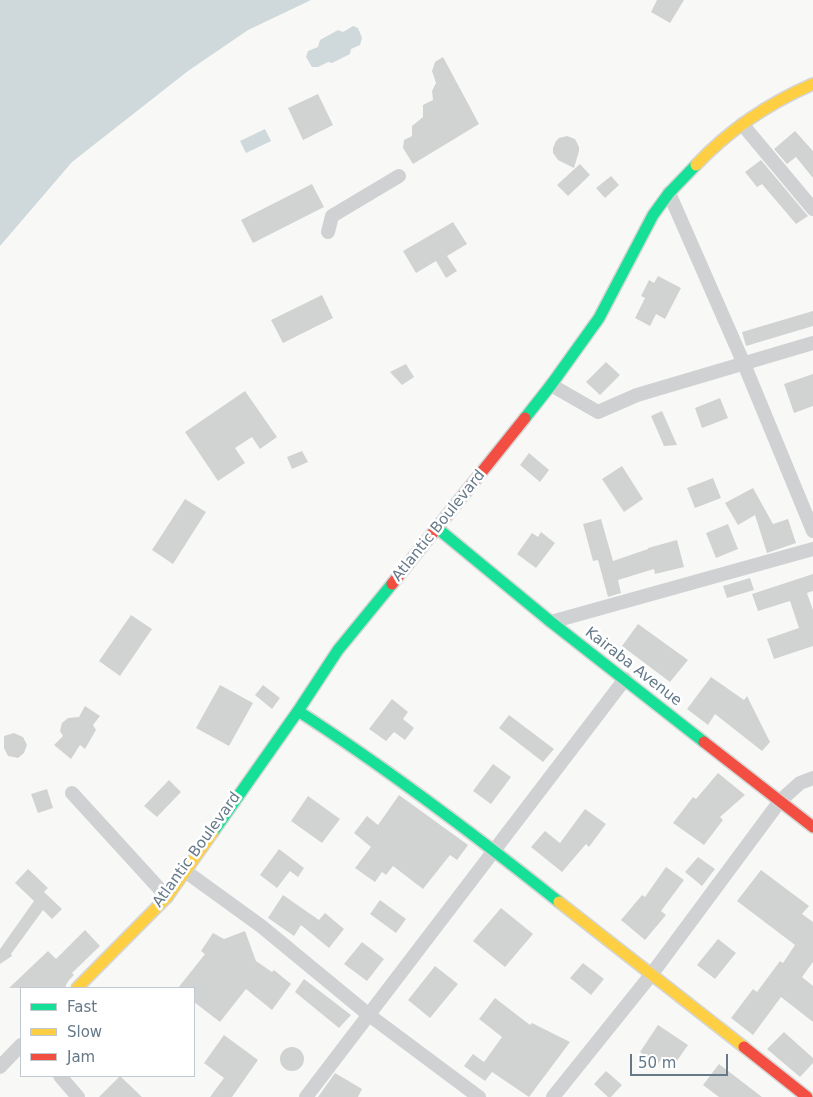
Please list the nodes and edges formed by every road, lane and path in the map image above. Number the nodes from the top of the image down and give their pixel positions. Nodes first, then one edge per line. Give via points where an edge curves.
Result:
1 (813, 84) edge
2 (742, 124) junction
3 (400, 176) dead end
4 (669, 193) junction
5 (813, 209) edge
6 (328, 232) dead end
7 (813, 343) edge
8 (744, 364) junction
9 (551, 385) junction
10 (437, 528) junction
11 (813, 531) edge
12 (813, 549) edge
13 (551, 622) junction
14 (625, 679) junction
15 (298, 711) junction
16 (813, 778) edge
17 (72, 793) dead end
18 (780, 801) junction
19 (813, 827) edge
20 (494, 850) junction
21 (185, 871) junction
22 (167, 897) junction
23 (651, 975) junction
24 (78, 987) edge
25 (369, 1015) junction
26 (20, 1046) edge
27 (0, 1067) edge
28 (61, 1077) edge
29 (78, 1097) edge
30 (306, 1097) edge
31 (479, 1097) edge
32 (553, 1097) edge
33 (807, 1097) edge

1 - 2 street, Atlantic Boulevard
2 - 4 street, Atlantic Boulevard via 712,148
2 - 5 street
3 - 6 street via 332,216
4 - 8 street
4 - 9 street, Atlantic Boulevard via 645,230 599,318
7 - 8 street
8 - 9 street via 637,395 598,412
8 - 11 street
9 - 10 street, Atlantic Boulevard
10 - 13 street, Kairaba Avenue
10 - 15 street, Atlantic Boulevard via 338,650
12 - 13 street
13 - 14 street, Kairaba Avenue
14 - 18 street, Kairaba Avenue
14 - 20 street
15 - 20 street
15 - 21 street, Atlantic Boulevard
16 - 18 street via 800,783
17 - 22 street
18 - 19 street, Kairaba Avenue
18 - 23 street
20 - 23 street
20 - 25 street
21 - 22 street, Atlantic Boulevard
21 - 25 street via 261,926
22 - 24 street, Atlantic Boulevard
23 - 32 street
23 - 33 street
25 - 30 street
25 - 31 street
26 - 27 street
28 - 29 street

